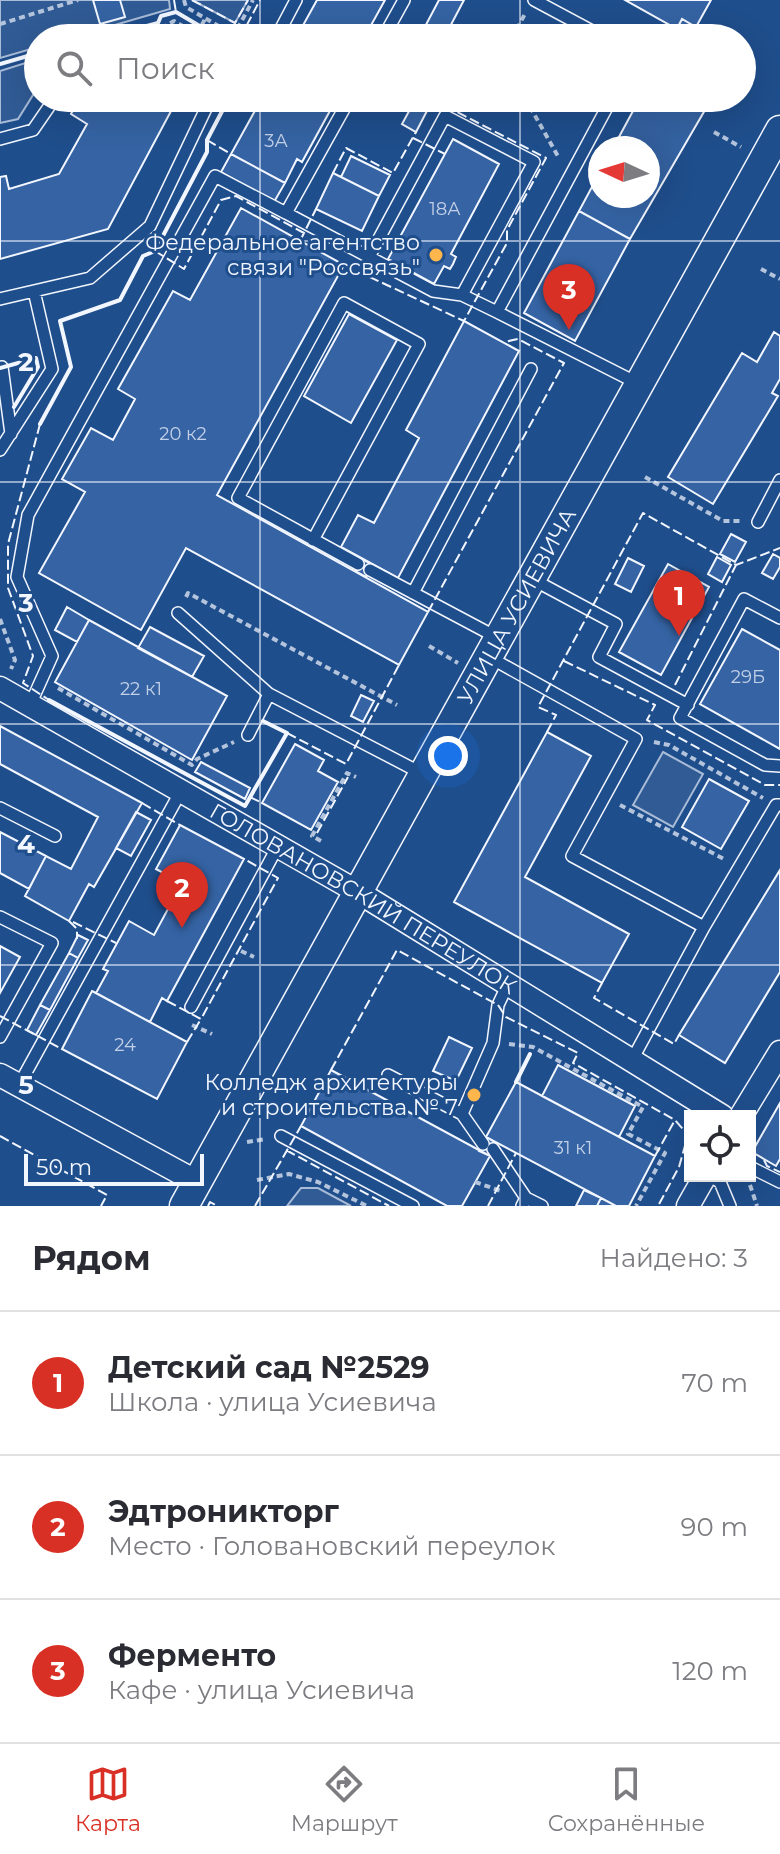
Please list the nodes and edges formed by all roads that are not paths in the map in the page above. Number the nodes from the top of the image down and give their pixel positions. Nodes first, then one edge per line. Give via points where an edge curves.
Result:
1 (296, 0) edge
2 (404, 0) edge
3 (534, 0) edge
4 (283, 24) edge
5 (391, 24) edge
6 (579, 24) edge
7 (45, 112) edge
8 (204, 112) edge
9 (342, 112) edge
10 (605, 112) edge
11 (780, 130) edge
12 (0, 139) edge
13 (286, 213) junction
14 (369, 257) junction
15 (34, 291) junction
16 (462, 295) junction
17 (0, 299) edge
18 (497, 312) junction
19 (2, 367) dead end
20 (531, 369) dead end
21 (639, 384) junction
22 (11, 435) junction
23 (0, 450) edge
24 (780, 480) edge
25 (758, 522) road end
26 (313, 540) junction
27 (531, 579) junction
28 (413, 593) junction
29 (178, 613) road end
30 (780, 618) edge
31 (494, 648) junction
32 (5, 682) edge
33 (269, 694) junction
34 (30, 705) junction
35 (688, 705) junction
36 (248, 735) road end
37 (780, 766) edge
38 (423, 774) junction
39 (181, 791) junction
40 (778, 805) edge
41 (0, 808) edge
42 (55, 836) dead end
43 (278, 846) junction
44 (358, 892) junction
45 (0, 917) edge
46 (704, 927) junction
47 (508, 984) junction
48 (191, 1007) dead end
49 (0, 1037) edge
50 (780, 1052) edge
51 (632, 1060) junction
52 (388, 1075) dead end
53 (9, 1080) edge
54 (712, 1110) edge
55 (745, 1110) edge
56 (462, 1114) junction
57 (281, 1136) dead end
58 (756, 1170) edge
59 (703, 1182) edge
60 (720, 1182) edge
61 (780, 1182) edge
62 (191, 1194) edge
63 (524, 1202) edge
64 (413, 1206) edge
65 (542, 1206) edge
66 (688, 1206) edge
67 (730, 1206) edge

1 - 4 lane
2 - 5 lane
3 - 6 lane
7 - 12 lane via 33,130
8 - 15 lane via 150,226 90,278
9 - 13 lane
10 - 18 lane
11 - 21 street, УЛИЦА УСИЕВИЧА via 768,162
13 - 14 lane
13 - 34 lane via 215,176 28,515 17,577 52,656
14 - 16 lane via 433,291
14 - 16 lane via 445,116 534,162
15 - 17 lane
15 - 22 lane via 52,369
16 - 18 lane
18 - 21 lane
19 - 22 lane
20 - 28 lane
21 - 27 street, УЛИЦА УСИЕВИЧА
22 - 23 lane
24 - 25 lane
26 - 26 lane via 238,498 344,303 419,344
26 - 28 lane
27 - 31 street, УЛИЦА УСИЕВИЧА
27 - 35 lane via 616,624 599,657
28 - 31 lane
29 - 33 lane
30 - 35 lane via 744,599
31 - 38 street, УЛИЦА УСИЕВИЧА
31 - 46 lane via 636,739 572,856
32 - 34 street, ГОЛОВАНОВСКИЙ ПЕРЕУЛОК
33 - 36 lane
33 - 38 lane
34 - 39 street, ГОЛОВАНОВСКИЙ ПЕРЕУЛОК
35 - 37 lane via 680,718 765,765
38 - 44 street, УЛИЦА УСИЕВИЧА
39 - 43 street, ГОЛОВАНОВСКИЙ ПЕРЕУЛОК
39 - 53 lane
40 - 46 lane
41 - 42 lane
43 - 44 street, ГОЛОВАНОВСКИЙ ПЕРЕУЛОК
43 - 48 lane
44 - 47 street, ГОЛОВАНОВСКИЙ ПЕРЕУЛОК
44 - 62 street, УЛИЦА УСИЕВИЧА
45 - 49 lane via 52,943
46 - 51 lane
47 - 51 street, ГОЛОВАНОВСКИЙ ПЕРЕУЛОК
47 - 56 lane via 498,1005 493,1043
50 - 55 street
51 - 54 street, ГОЛОВАНОВСКИЙ ПЕРЕУЛОК
52 - 56 lane
53 - 62 street
56 - 63 lane
57 - 64 lane
58 - 61 lane
59 - 66 street
60 - 67 lane
63 - 65 lane

